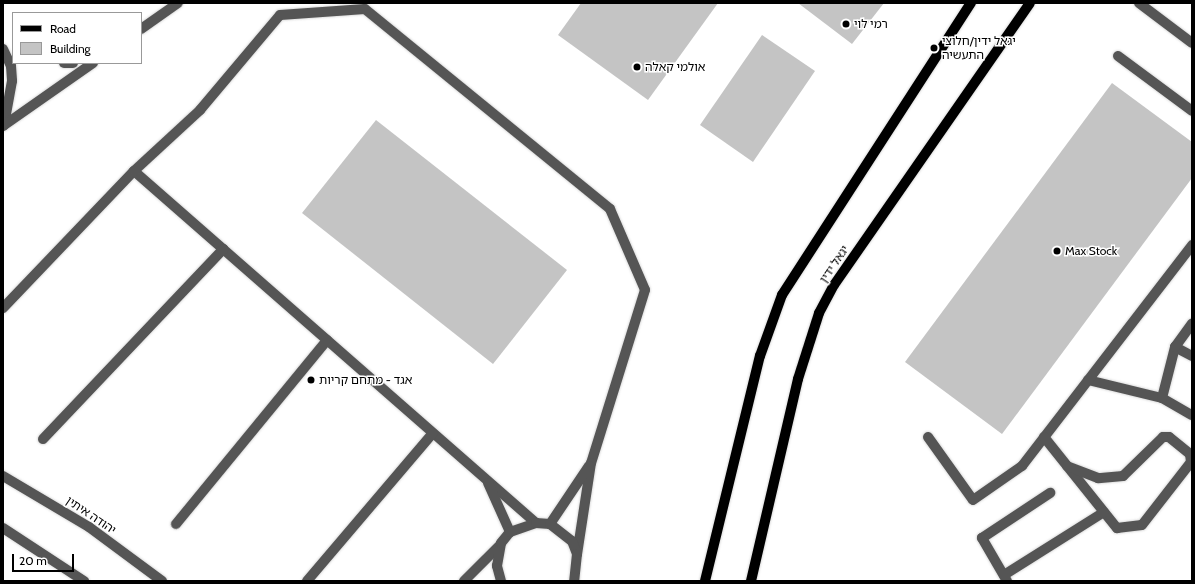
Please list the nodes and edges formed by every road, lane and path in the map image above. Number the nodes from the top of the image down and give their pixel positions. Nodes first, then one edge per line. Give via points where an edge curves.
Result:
1 (178, 3) edge
2 (971, 3) edge
3 (1138, 3) edge
4 (1030, 4) edge
5 (142, 28) edge
6 (3, 43) edge
7 (1192, 43) edge
8 (12, 48) edge
9 (3, 49) edge
10 (1118, 56) dead end
11 (92, 64) edge
12 (1192, 111) edge
13 (3, 125) edge
14 (134, 171) junction
15 (1192, 246) edge
16 (223, 249) junction
17 (3, 308) edge
18 (1192, 324) edge
19 (327, 340) junction
20 (1175, 347) junction
21 (1192, 356) edge
22 (1088, 380) junction
23 (1162, 398) junction
24 (1192, 416) edge
25 (433, 433) junction
26 (928, 437) dead end
27 (1044, 437) junction
28 (43, 439) dead end
29 (591, 463) junction
30 (1067, 466) junction
31 (3, 476) edge
32 (486, 480) junction
33 (1050, 493) dead end
34 (1104, 512) junction
35 (536, 522) junction
36 (176, 524) dead end
37 (550, 524) junction
38 (3, 528) edge
39 (510, 532) junction
40 (501, 544) junction
41 (577, 554) junction
42 (578, 568) junction
43 (1006, 578) edge
44 (84, 581) edge
45 (162, 581) edge
46 (307, 581) edge
47 (464, 581) edge
48 (501, 581) edge
49 (574, 581) edge
50 (581, 581) edge
51 (705, 581) edge
52 (751, 581) edge

1 - 5 street
2 - 51 main road via 782,295 760,356
3 - 7 street
4 - 52 main road, יגאל ידין via 834,285 819,312 798,379
6 - 8 street
9 - 13 street via 11,66 12,81
10 - 12 street
11 - 13 street
14 - 16 street
14 - 17 street
14 - 29 street via 200,110 280,15 365,9 610,209 645,290
15 - 22 street
16 - 19 street
16 - 28 street
18 - 20 street
19 - 25 street
19 - 36 street
20 - 21 street
20 - 23 street
22 - 23 street
22 - 27 street
23 - 24 street
25 - 32 street
25 - 46 street
26 - 27 street via 973,500 1022,466
27 - 30 street
29 - 37 street
29 - 41 street
30 - 34 street
30 - 34 street via 1098,478 1123,476 1163,437 1169,437 1190,454 1191,462 1142,525 1116,528
31 - 45 street, יהודה איתין via 89,527
32 - 35 street
32 - 39 street
33 - 43 street via 982,538
34 - 43 street
35 - 37 street
35 - 39 street
37 - 41 street via 562,531
38 - 44 street
39 - 40 street
40 - 47 street
40 - 48 street via 497,566
41 - 42 street
42 - 49 street
42 - 50 street

